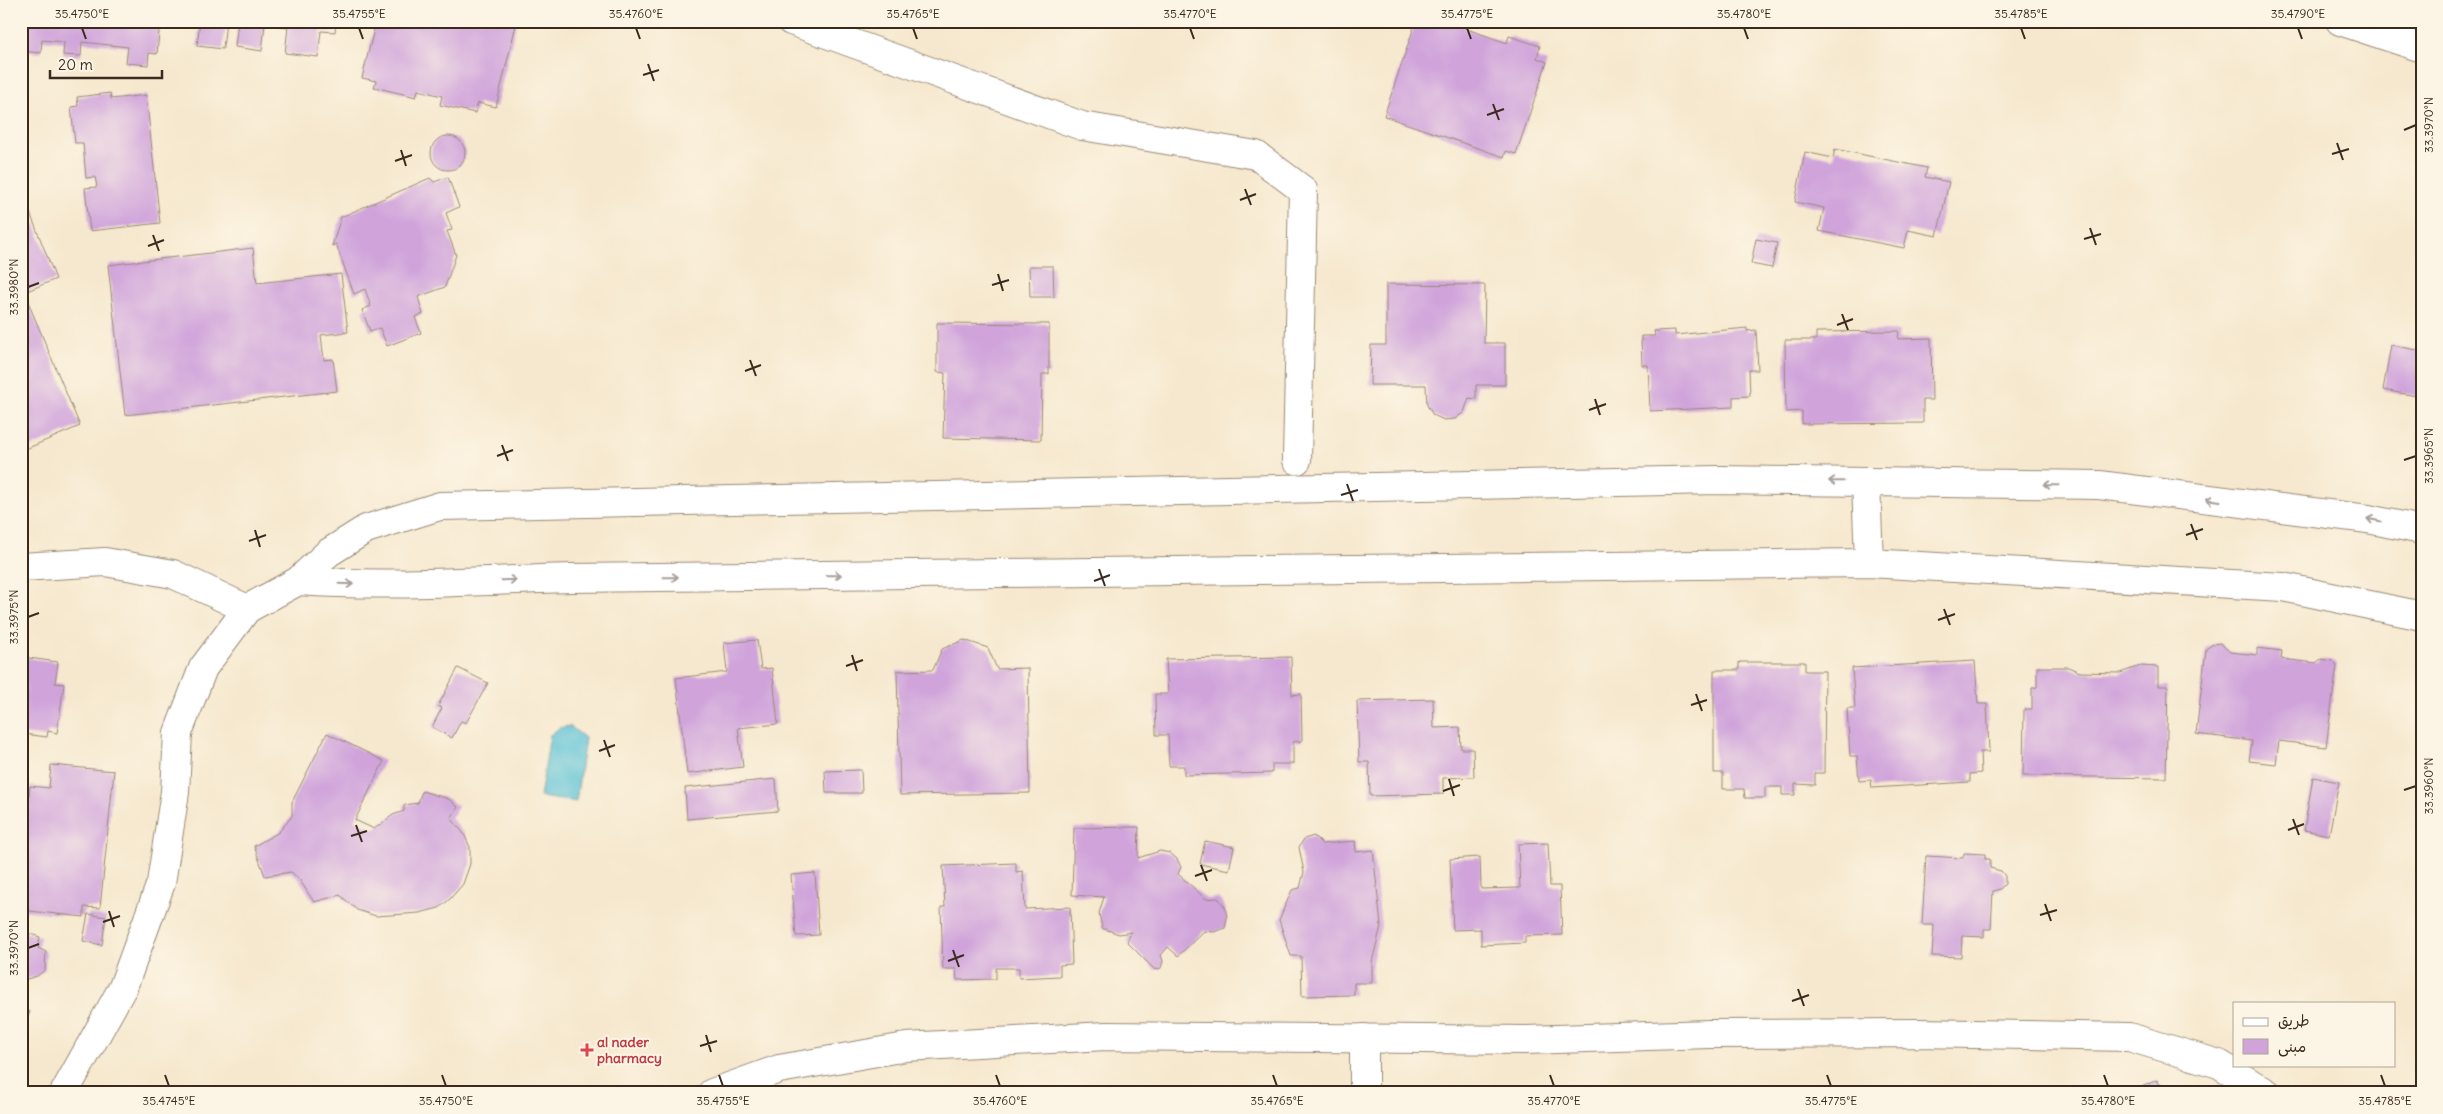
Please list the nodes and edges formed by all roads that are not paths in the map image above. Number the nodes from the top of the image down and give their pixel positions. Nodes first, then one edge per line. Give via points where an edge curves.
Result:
1 (791, 21) edge
2 (2340, 21) edge
3 (2422, 48) edge
4 (1297, 460) dead end
5 (1866, 482) junction
6 (2422, 530) edge
7 (1869, 563) junction
8 (21, 567) edge
9 (298, 581) junction
10 (248, 609) junction
11 (2422, 616) edge
12 (1364, 1038) junction
13 (64, 1093) edge
14 (712, 1093) edge
15 (1364, 1093) edge
16 (2267, 1093) edge

1 - 4 street via 1082,126 1256,155 1303,190
2 - 3 street
6 -> 5 street via 2368,519 2099,485
5 - 7 street
5 -> 9 street via 1719,480 440,506 366,529 328,553
9 -> 7 street via 402,584 570,578
7 - 11 street via 2283,587
8 - 10 street via 105,562 173,574
9 - 10 street
10 - 13 street via 203,668 181,725 161,883 123,987
12 - 14 street via 1106,1036 906,1047 779,1069
12 - 15 street
12 - 16 street via 1526,1040 1709,1034 1919,1033 2129,1037 2219,1064

